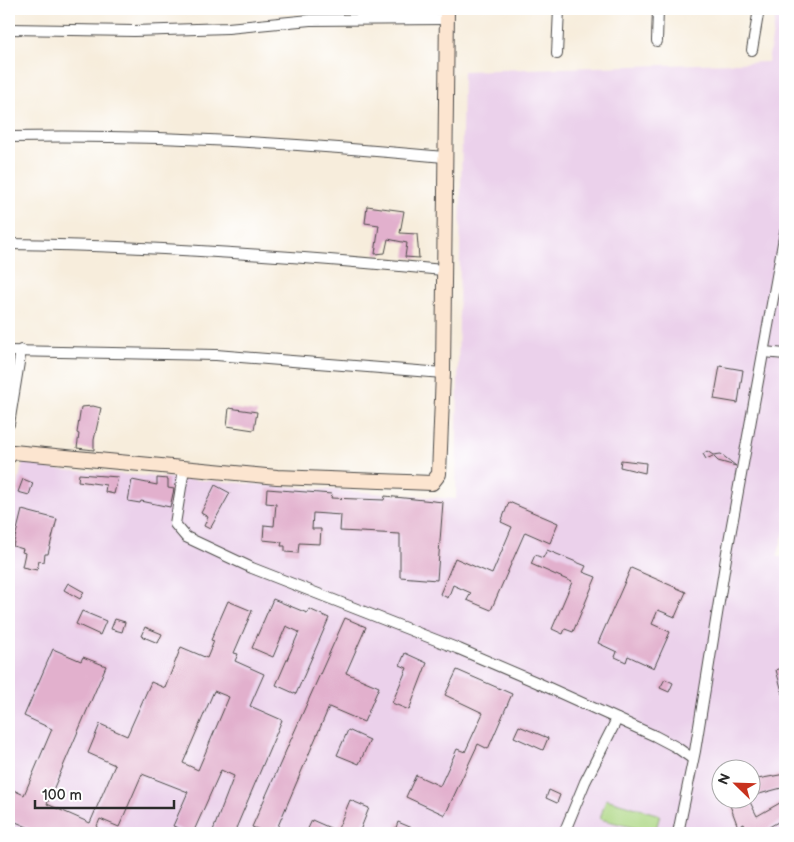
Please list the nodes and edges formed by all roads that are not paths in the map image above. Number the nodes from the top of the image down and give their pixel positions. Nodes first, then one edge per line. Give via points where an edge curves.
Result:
1 (559, 9) edge
2 (658, 9) edge
3 (759, 9) edge
4 (447, 14) edge
5 (9, 28) edge
6 (656, 41) dead end
7 (752, 50) dead end
8 (557, 54) dead end
9 (9, 137) edge
10 (444, 157) junction
11 (785, 232) edge
12 (9, 244) edge
13 (443, 270) junction
14 (21, 350) junction
15 (9, 351) edge
16 (764, 352) junction
17 (785, 354) edge
18 (443, 373) junction
19 (9, 424) edge
20 (10, 453) edge
21 (184, 469) junction
22 (617, 719) junction
23 (693, 759) junction
24 (564, 833) edge
25 (678, 833) edge

1 - 8 street
2 - 6 street
3 - 7 street
4 - 5 street via 310,20 228,28 134,31
4 - 10 main road
9 - 10 street via 103,135 197,139
10 - 13 main road
11 - 16 street
12 - 13 street via 273,255
13 - 18 main road
14 - 15 street
14 - 18 street via 216,355
14 - 19 street
16 - 17 street
16 - 23 street
18 - 21 main road via 438,474 432,482 277,477
20 - 21 main road
21 - 22 street via 175,524 186,537 252,568 459,649
22 - 23 street via 676,746
22 - 24 street
23 - 25 street

